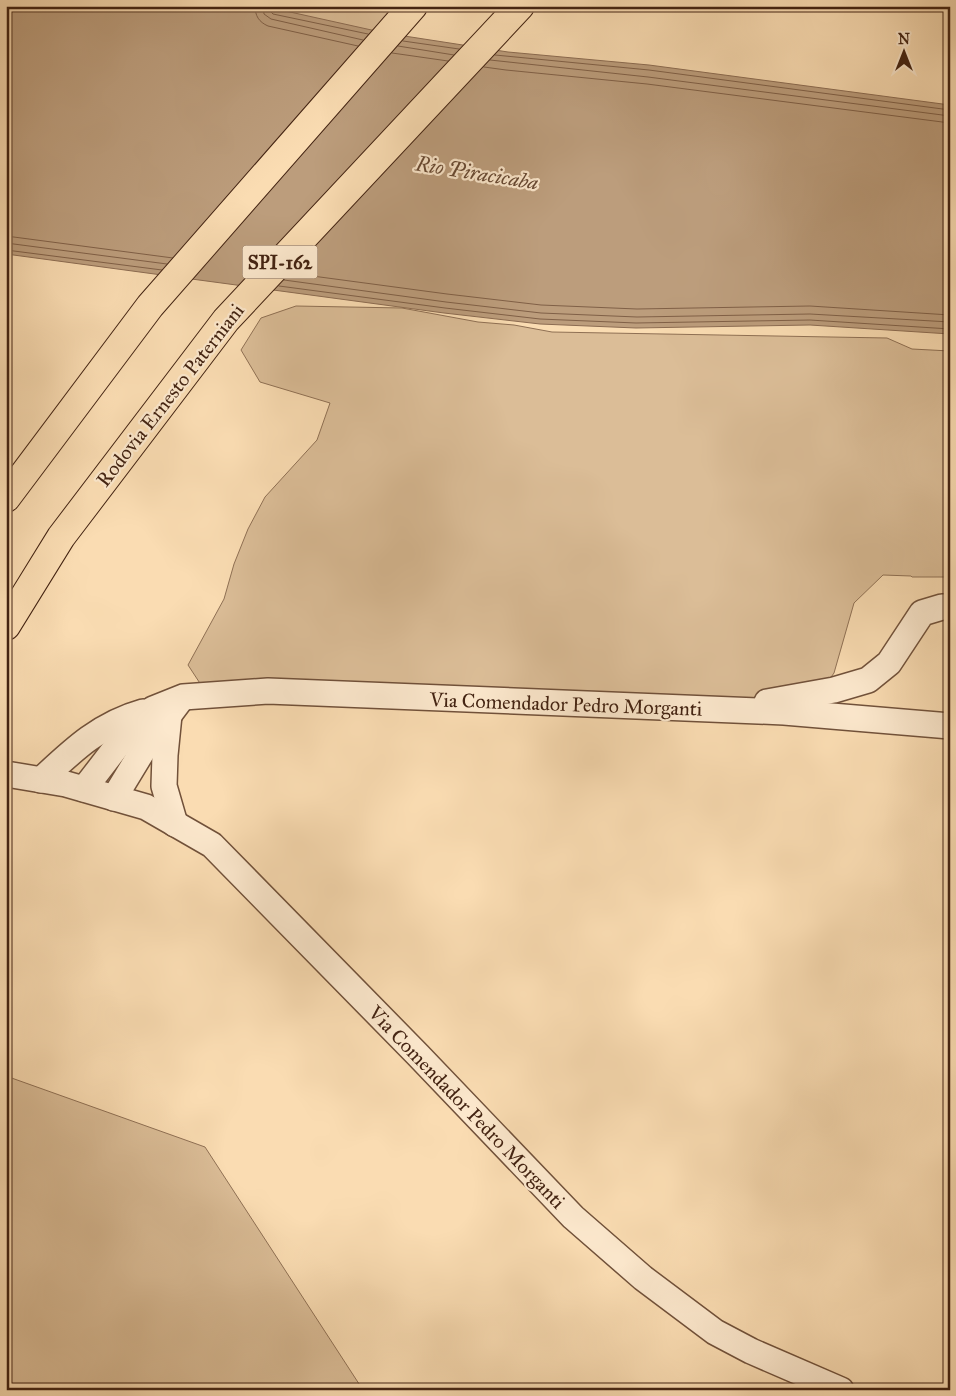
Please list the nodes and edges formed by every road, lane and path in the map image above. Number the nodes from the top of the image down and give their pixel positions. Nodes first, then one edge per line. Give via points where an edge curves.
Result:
1 (413, 6) edge
2 (520, 6) edge
3 (6, 498) edge
4 (950, 607) edge
5 (6, 626) edge
6 (168, 706) junction
7 (717, 710) junction
8 (950, 726) edge
9 (6, 774) edge
10 (41, 780) junction
11 (84, 789) junction
12 (114, 798) junction
13 (175, 824) junction
14 (841, 1390) edge

1 - 3 highway, SPI-162 via 150,306
2 - 5 highway, Rodovia Ernesto Paterniani / SPI-162 via 226,320 61,537
4 - 7 street via 922,613 889,663 868,680 834,690
6 - 7 street, Via Comendador Pedro Morganti via 268,691
6 - 10 street, Via Comendador Pedro Morganti via 126,717 91,736
6 - 11 street via 131,728
6 - 12 street
6 - 13 street via 164,786
7 - 8 street, Via Comendador Pedro Morganti via 784,712
9 - 10 street, Via Comendador Pedro Morganti
10 - 11 street, Via Comendador Pedro Morganti
11 - 12 street, Via Comendador Pedro Morganti
12 - 13 street, Via Comendador Pedro Morganti via 146,807
13 - 14 street, Via Comendador Pedro Morganti via 212,845 573,1217 643,1278 715,1332

